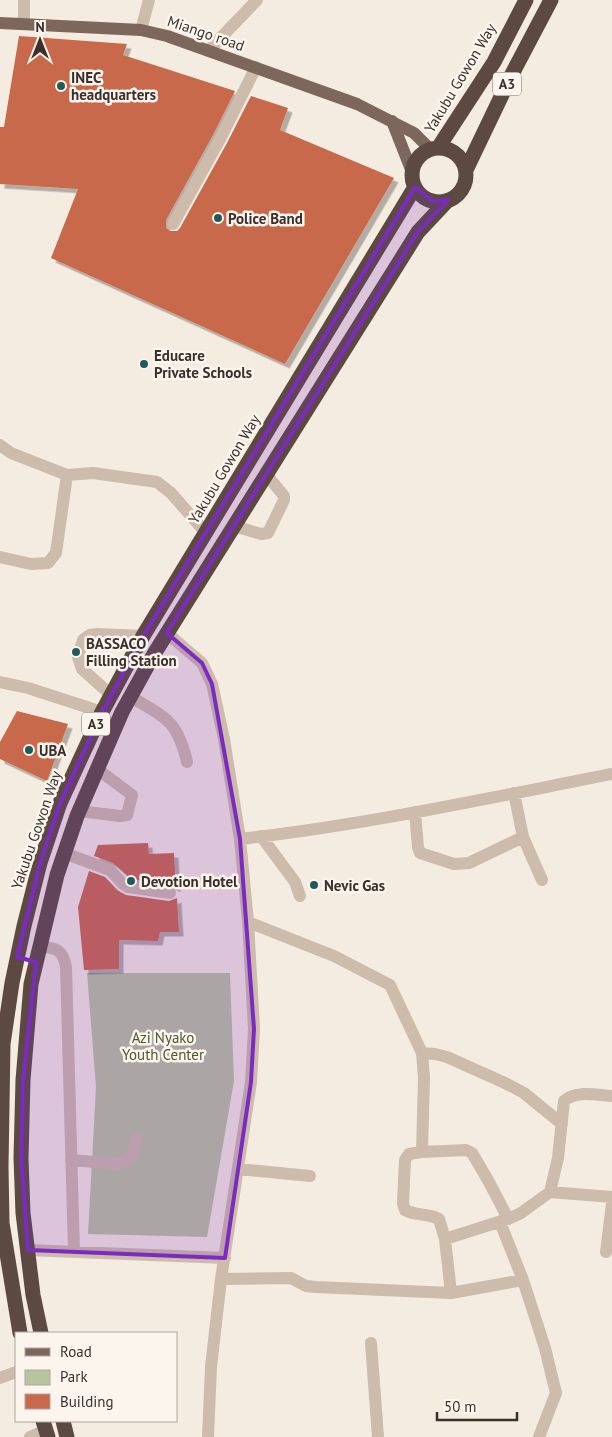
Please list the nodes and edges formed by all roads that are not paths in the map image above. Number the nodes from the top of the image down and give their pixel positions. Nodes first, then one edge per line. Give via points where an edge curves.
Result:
1 (24, 0) edge
2 (149, 0) edge
3 (257, 0) edge
4 (526, 0) edge
5 (551, 0) edge
6 (0, 23) edge
7 (24, 24) junction
8 (140, 30) junction
9 (209, 50) junction
10 (256, 67) junction
11 (392, 121) junction
12 (434, 149) junction
13 (466, 170) junction
14 (414, 180) junction
15 (448, 200) junction
16 (173, 224) dead end
17 (0, 445) edge
18 (266, 474) junction
19 (67, 475) junction
20 (234, 526) junction
21 (206, 532) junction
22 (0, 556) edge
23 (167, 633) junction
24 (143, 636) junction
25 (0, 682) edge
26 (110, 694) junction
27 (131, 697) junction
28 (102, 712) junction
29 (187, 762) dead end
30 (96, 768) junction
31 (612, 774) edge
32 (514, 793) junction
33 (79, 811) junction
34 (415, 812) junction
35 (261, 836) junction
36 (523, 837) junction
37 (240, 839) junction
38 (64, 853) junction
39 (542, 880) dead end
40 (170, 893) dead end
41 (300, 896) dead end
42 (248, 922) junction
43 (40, 946) junction
44 (17, 957) junction
45 (36, 962) junction
46 (422, 1053) junction
47 (612, 1096) edge
48 (562, 1124) junction
49 (137, 1139) dead end
50 (422, 1152) junction
51 (1, 1156) edge
52 (71, 1160) junction
53 (238, 1168) junction
54 (310, 1176) dead end
55 (550, 1192) junction
56 (612, 1197) edge
57 (612, 1204) edge
58 (504, 1221) junction
59 (445, 1239) junction
60 (28, 1250) junction
61 (74, 1252) junction
62 (606, 1252) dead end
63 (225, 1258) junction
64 (3, 1263) edge
65 (220, 1280) junction
66 (523, 1280) junction
67 (452, 1293) junction
68 (20, 1332) edge
69 (41, 1332) edge
70 (371, 1343) dead end
71 (15, 1372) edge
72 (0, 1378) edge
73 (63, 1422) edge
74 (46, 1429) edge
75 (30, 1437) edge
76 (67, 1437) edge
77 (208, 1437) edge
78 (378, 1437) edge
79 (540, 1437) edge

1 - 7 street
2 - 8 street
3 - 9 street
4 - 12 highway, Yakubu Gowon Way / A3 via 494,62
5 - 13 highway, A3
6 - 7 main road, Miango road
7 - 8 main road, Miango road
8 - 9 main road, Miango road
9 - 10 main road, Miango road
10 - 11 main road, Miango road via 357,104
10 - 16 street
11 - 12 main road, Miango road
11 - 14 main road
12 - 13 highway via 446,149 459,156
12 - 14 highway via 418,158
13 - 15 highway via 461,192
14 - 15 highway via 426,198 441,202
14 - 21 highway, Yakubu Gowon Way / A3
15 - 18 highway, A3 via 418,232
17 - 19 street via 11,453
18 - 20 highway, A3
18 - 20 street via 284,496 268,532 261,534
19 - 21 street via 93,473 157,482
19 - 22 street via 56,553 48,563 31,564
20 - 23 highway, A3
21 - 24 highway, Yakubu Gowon Way / A3
23 - 27 highway, A3
23 - 37 street via 202,663 212,684
24 - 26 highway, Yakubu Gowon Way / A3
24 - 26 street via 98,634 83,640 78,657 82,669
25 - 28 street
26 - 28 highway, Yakubu Gowon Way / A3
27 - 29 street via 167,719 182,741
27 - 30 highway, A3
28 - 44 highway, Yakubu Gowon Way / A3 via 60,803 40,863
30 - 33 highway, A3
30 - 33 street via 132,795 127,815
31 - 32 street
32 - 34 street
32 - 36 street
33 - 38 highway, A3
34 - 35 street
34 - 36 street via 420,853 454,864 469,863
35 - 37 street
35 - 41 street via 295,882
36 - 39 street
37 - 42 street
38 - 40 street via 110,870 128,887
38 - 43 highway, A3
42 - 46 street via 334,956 390,985
42 - 53 street via 254,1029 251,1082
43 - 45 highway, A3
43 - 52 street via 58,951 64,956 66,967
44 - 45 highway
44 - 51 highway, Yakubu Gowon Way / A3 via 3,1044
45 - 60 highway, A3 via 31,984 23,1080 21,1167
46 - 48 street via 447,1057 505,1083 524,1093
46 - 50 street
47 - 48 street via 569,1096 564,1101
48 - 55 street
49 - 52 street via 134,1153 119,1164
50 - 58 street via 466,1150 472,1153 488,1177
50 - 59 street via 410,1154 405,1160 405,1210 439,1219
51 - 64 highway, Yakubu Gowon Way / A3
52 - 61 street
53 - 54 street
53 - 63 street
55 - 56 street
55 - 58 street
57 - 62 street
58 - 59 street
58 - 66 street
59 - 67 street
60 - 61 street
60 - 69 highway, A3
61 - 63 street
63 - 65 street
64 - 68 highway, Yakubu Gowon Way / A3
65 - 67 street via 291,1278 316,1287
65 - 77 street
66 - 67 street
66 - 79 street via 556,1393
70 - 78 street
71 - 72 street
73 - 76 highway
74 - 75 street

